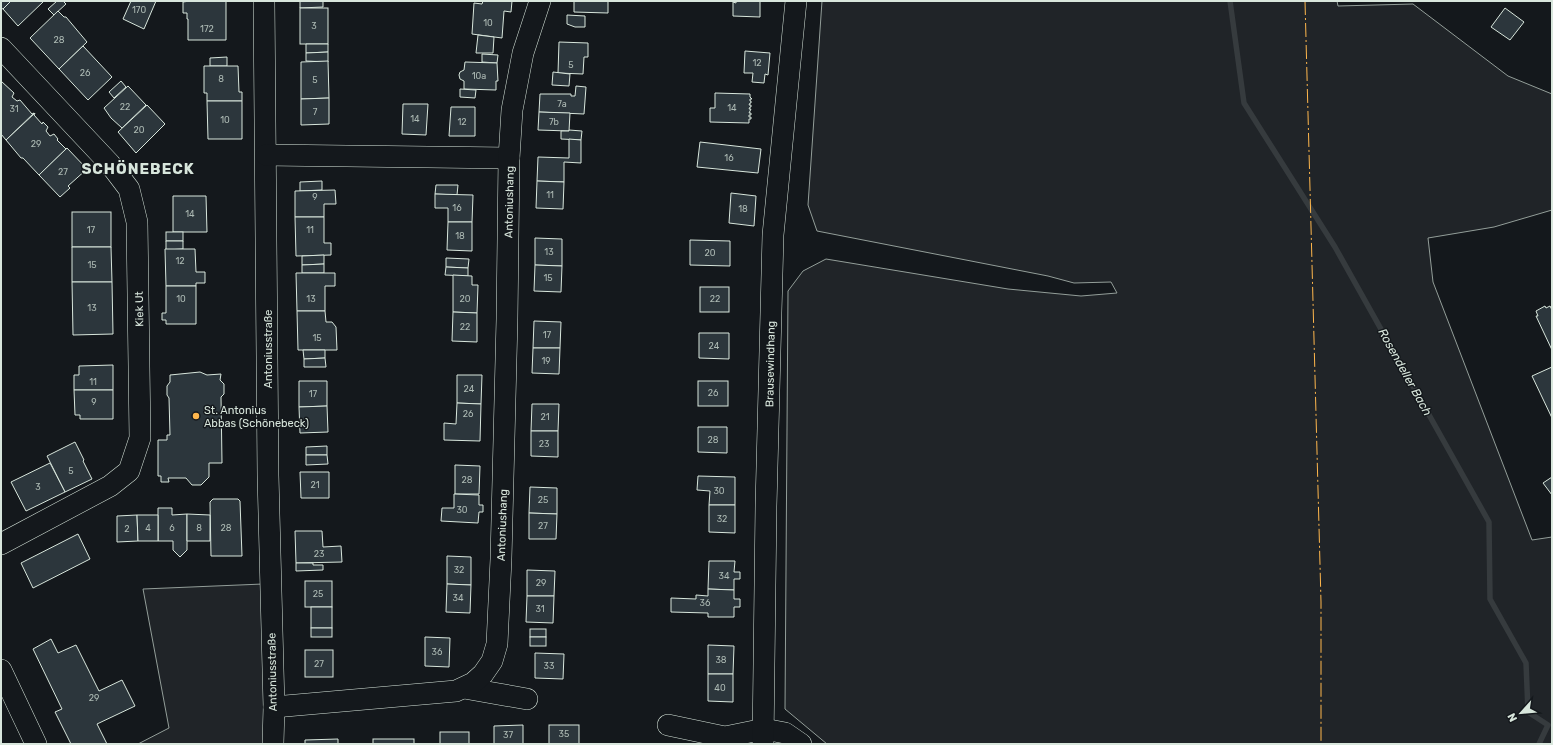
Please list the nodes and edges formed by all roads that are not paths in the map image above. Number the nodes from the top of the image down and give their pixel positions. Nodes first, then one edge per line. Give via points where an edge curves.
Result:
1 (264, 1) edge
2 (540, 1) edge
3 (796, 1) edge
4 (1, 48) edge
5 (266, 156) junction
6 (509, 158) junction
7 (1, 544) edge
8 (1, 670) edge
9 (464, 688) junction
10 (527, 699) dead end
11 (274, 707) junction
12 (668, 724) dead end
13 (763, 736) edge
14 (36, 744) edge
15 (273, 744) edge
16 (801, 744) edge

1 - 5 street, Antoniusstraße
2 - 6 street, Antoniushang via 517,81
3 - 13 street, Brausewindhang via 773,235
4 - 7 street, Kiek Ut via 110,164 129,189 137,222 140,438 129,471 110,486
5 - 6 street, Antoniushang
5 - 11 street, Antoniusstraße via 268,475
6 - 9 street, Antoniushang via 497,644 492,661 483,674
8 - 14 street
9 - 10 street
9 - 11 street, Antoniushang via 444,693
11 - 15 street, Antoniusstraße
12 - 13 street via 726,737
13 - 16 street via 785,733

